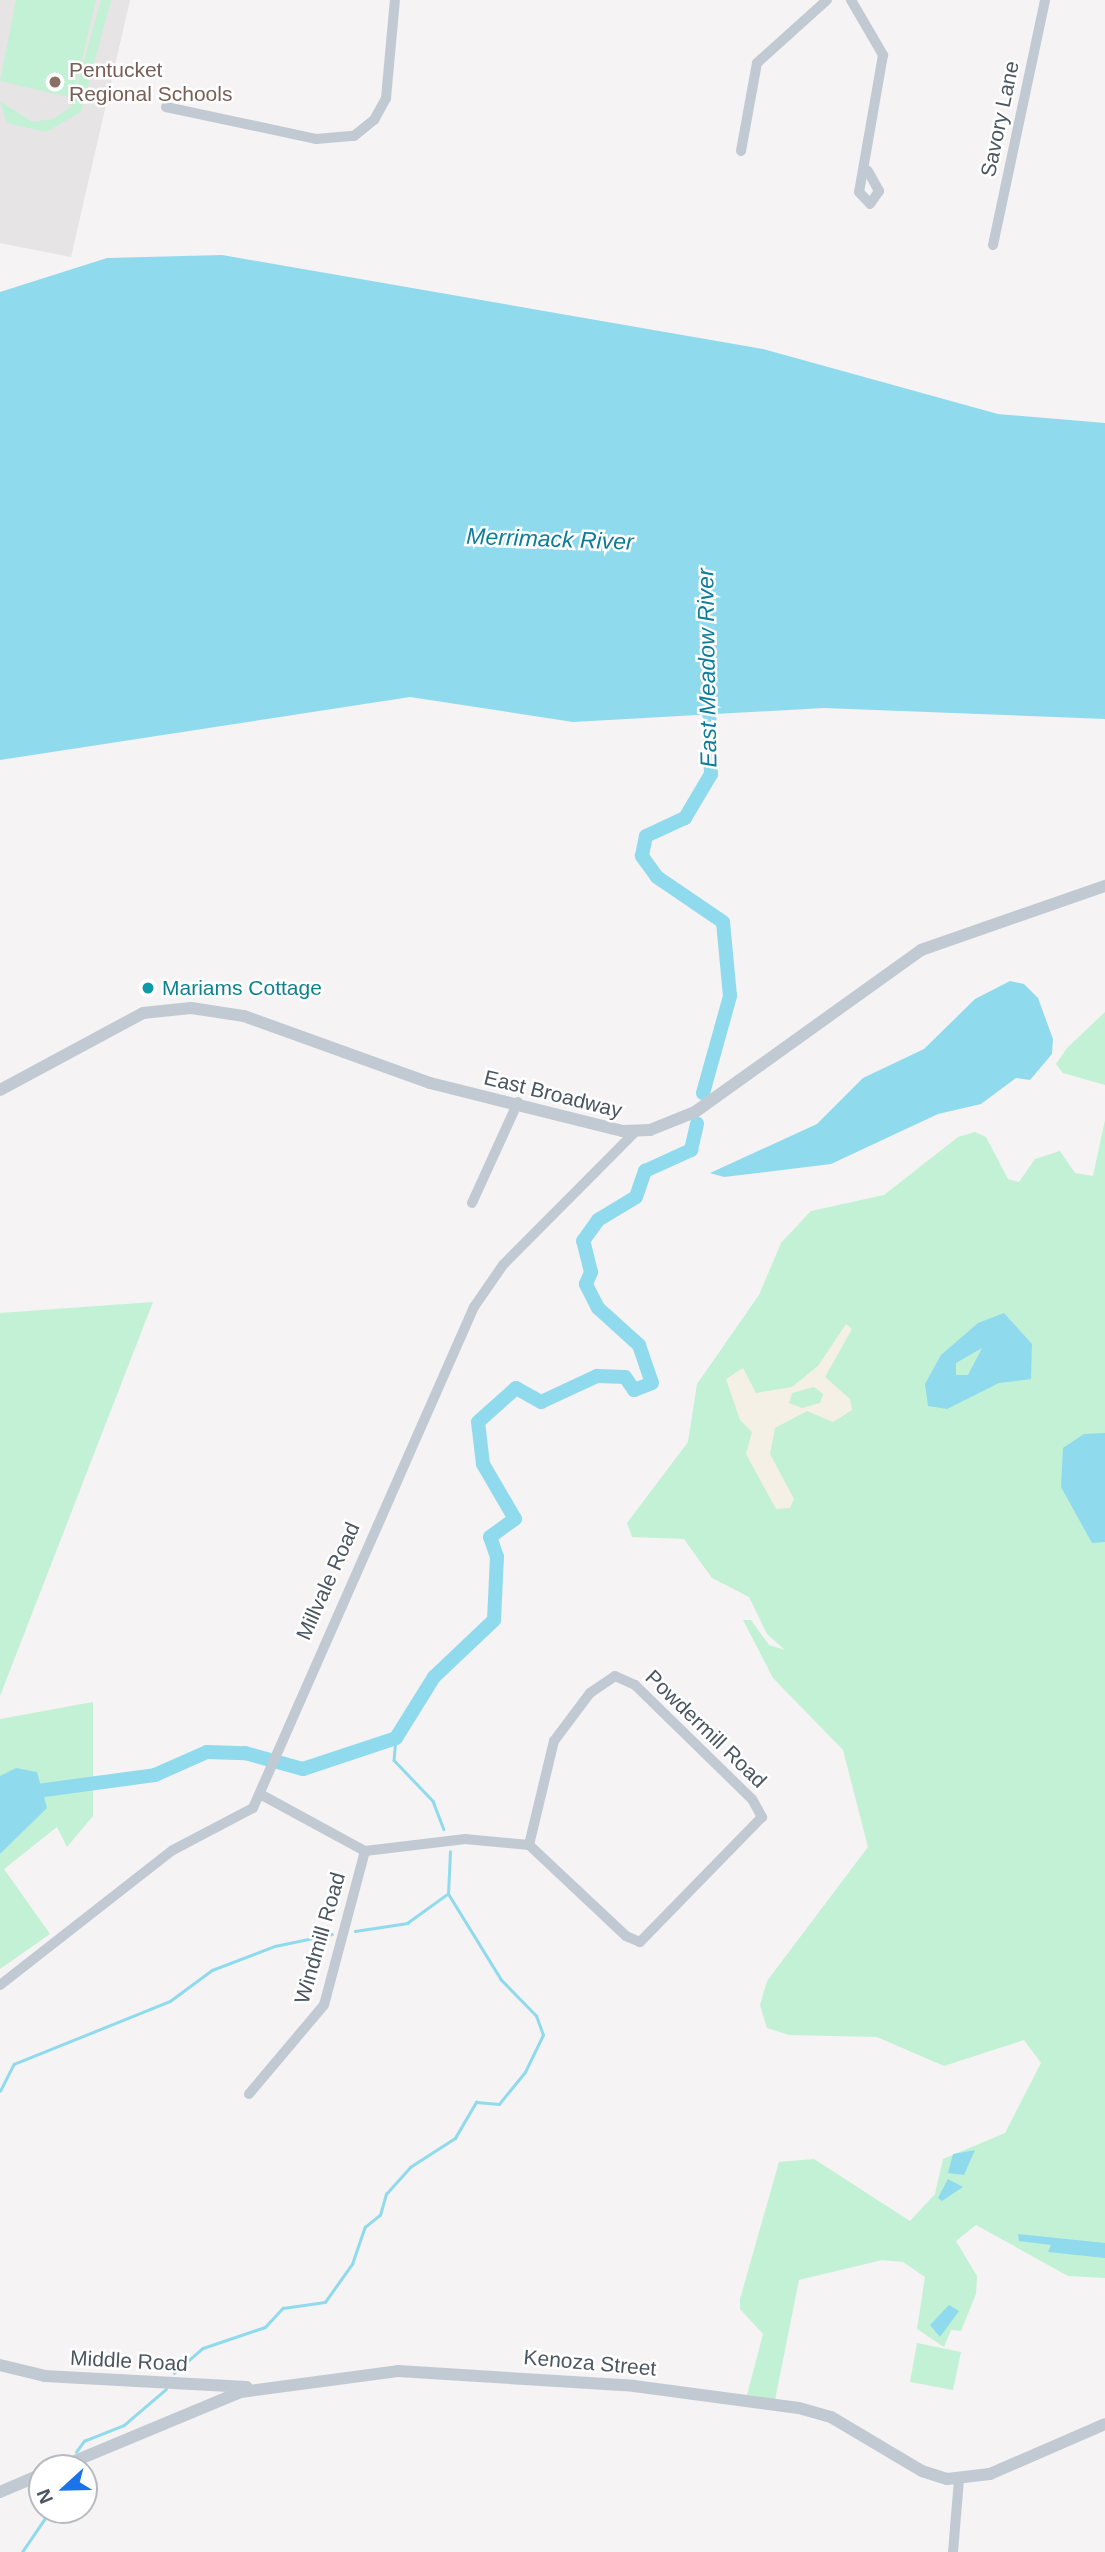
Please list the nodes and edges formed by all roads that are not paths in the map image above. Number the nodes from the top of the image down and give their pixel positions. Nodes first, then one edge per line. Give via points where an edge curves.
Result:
1 (395, 0) edge
2 (827, 0) edge
3 (851, 0) edge
4 (1045, 0) edge
5 (166, 107) dead end
6 (741, 151) dead end
7 (868, 171) dead end
8 (993, 246) dead end
9 (1105, 886) edge
10 (0, 1090) edge
11 (518, 1102) junction
12 (634, 1133) junction
13 (472, 1203) dead end
14 (260, 1794) junction
15 (529, 1844) junction
16 (365, 1851) junction
17 (0, 1985) edge
18 (249, 2094) dead end
19 (0, 2365) edge
20 (258, 2388) junction
21 (1105, 2424) edge
22 (93, 2454) edge
23 (958, 2479) junction
24 (28, 2480) edge
25 (0, 2492) edge
26 (953, 2552) edge

1 - 5 street via 386,98 374,120 354,136 316,139
2 - 6 street via 757,64
3 - 7 street via 883,55
4 - 8 street, Savory Lane
9 - 12 street, East Broadway via 921,950 695,1112
10 - 11 street, East Broadway via 134,1017 191,1007 244,1016 430,1083
11 - 12 street, East Broadway
11 - 13 street
12 - 14 street, Millvale Road via 503,1265 478,1300
14 - 16 street
14 - 17 street, Millvale Road via 248,1814 173,1850
15 - 15 street, Powdermill Road via 554,1741 590,1693 615,1676 635,1685 752,1799 762,1817 640,1942 626,1936
15 - 16 street via 465,1839
16 - 18 street, Windmill Road via 324,2005
19 - 20 street, Middle Road via 45,2376
20 - 22 street, Kenoza Street
20 - 23 street, Kenoza Street via 430,2370 718,2395 831,2417 922,2471
21 - 23 street, Kenoza Street via 990,2474
23 - 26 street
24 - 25 street

